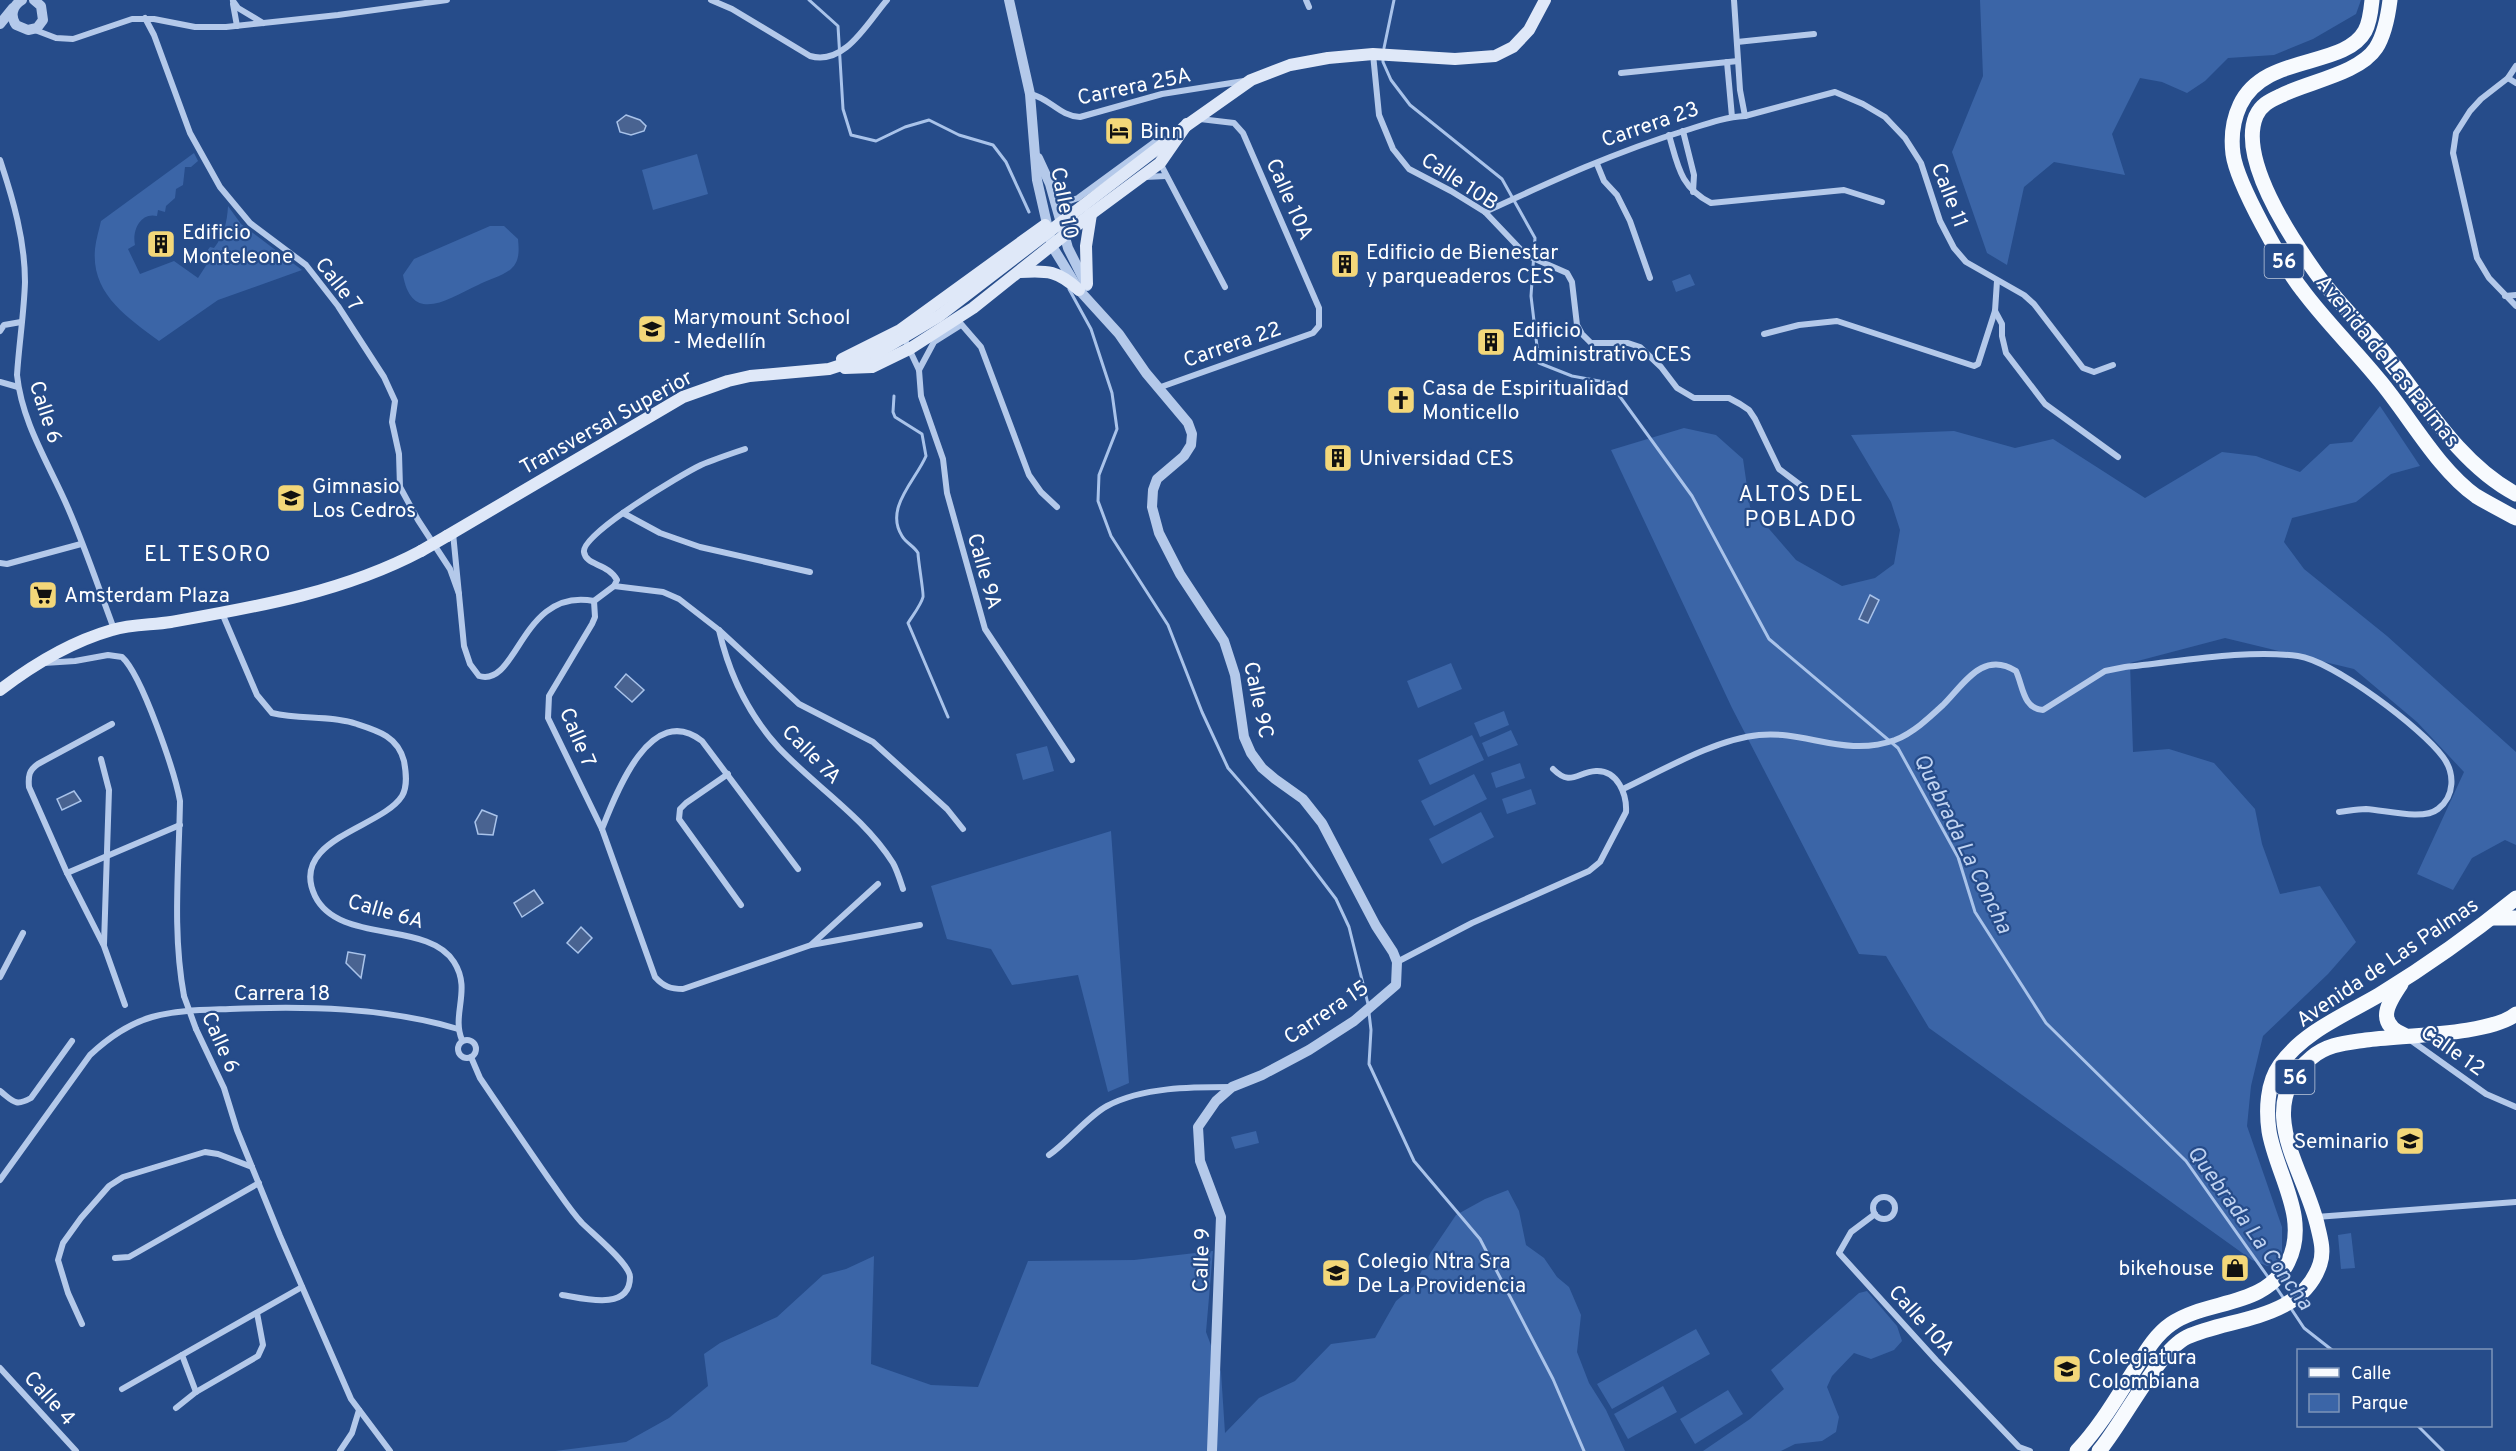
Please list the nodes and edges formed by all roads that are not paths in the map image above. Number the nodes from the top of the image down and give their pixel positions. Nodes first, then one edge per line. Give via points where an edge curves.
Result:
1 (34, 0) edge
2 (233, 0) edge
3 (447, 0) edge
4 (711, 0) edge
5 (887, 0) edge
6 (1009, 0) edge
7 (1306, 0) edge
8 (1545, 0) edge
9 (1734, 0) edge
10 (2372, 0) edge
11 (2390, 0) edge
12 (19, 2) edge
13 (45, 5) edge
14 (1309, 7) dead end
15 (145, 18) junction
16 (264, 23) junction
17 (0, 24) edge
18 (237, 26) junction
19 (37, 27) junction
20 (20, 28) junction
21 (0, 29) edge
22 (1814, 34) dead end
23 (48, 35) junction
24 (1737, 42) junction
25 (1380, 55) junction
26 (1738, 61) junction
27 (1727, 62) junction
28 (2516, 66) edge
29 (1621, 73) dead end
30 (2508, 78) junction
31 (1251, 80) junction
32 (2516, 83) edge
33 (1835, 92) joint
34 (1030, 94) junction
35 (1732, 117) junction
36 (1745, 117) junction
37 (1190, 122) junction
38 (1683, 131) junction
39 (1669, 135) junction
40 (1163, 140) junction
41 (1036, 153) junction
42 (0, 159) edge
43 (1160, 163) junction
44 (1597, 164) junction
45 (1166, 176) junction
46 (1141, 177) junction
47 (1693, 192) junction
48 (1882, 202) dead end
49 (1055, 206) junction
50 (1485, 212) junction
51 (1091, 214) junction
52 (1045, 225) junction
53 (1064, 236) junction
54 (1052, 246) junction
55 (1019, 272) junction
56 (1650, 278) dead end
57 (1997, 281) junction
58 (1083, 287) junction
59 (1225, 287) dead end
60 (2516, 295) edge
61 (2505, 296) junction
62 (2516, 306) edge
63 (953, 311) junction
64 (1995, 311) junction
65 (21, 322) junction
66 (900, 330) junction
67 (1317, 330) joint
68 (0, 331) edge
69 (1764, 334) dead end
70 (910, 348) junction
71 (2113, 365) dead end
72 (829, 369) junction
73 (919, 370) junction
74 (0, 382) edge
75 (18, 387) junction
76 (1158, 388) junction
77 (744, 449) dead end
78 (2118, 457) dead end
79 (1803, 487) dead end
80 (1153, 490) joint
81 (2516, 494) edge
82 (1057, 507) dead end
83 (622, 513) junction
84 (2516, 518) edge
85 (450, 534) junction
86 (81, 544) junction
87 (0, 563) edge
88 (810, 572) dead end
89 (614, 586) junction
90 (459, 594) junction
91 (594, 601) junction
92 (222, 612) junction
93 (114, 629) junction
94 (718, 630) junction
95 (79, 648) junction
96 (87, 659) junction
97 (38, 663) junction
98 (0, 690) edge
99 (112, 724) dead end
100 (101, 759) dead end
101 (1072, 760) dead end
102 (1552, 769) dead end
103 (728, 774) junction
104 (1623, 789) junction
105 (2339, 812) dead end
106 (180, 825) junction
107 (603, 829) junction
108 (963, 829) dead end
109 (106, 857) junction
110 (798, 869) dead end
111 (67, 873) junction
112 (878, 884) dead end
113 (903, 889) dead end
114 (2516, 898) edge
115 (741, 905) dead end
116 (2492, 918) junction
117 (2516, 918) edge
118 (920, 926) dead end
119 (22, 933) dead end
120 (811, 945) junction
121 (104, 946) junction
122 (1397, 962) junction
123 (0, 977) edge
124 (2404, 979) junction
125 (125, 1005) dead end
126 (2516, 1014) edge
127 (458, 1029) junction
128 (2404, 1035) junction
129 (462, 1040) junction
130 (72, 1041) dead end
131 (471, 1057) junction
132 (1232, 1087) junction
133 (0, 1091) edge
134 (2516, 1107) edge
135 (1050, 1155) dead end
136 (252, 1168) junction
137 (0, 1180) edge
138 (259, 1183) junction
139 (2516, 1202) edge
140 (1875, 1214) dead end
141 (2316, 1217) junction
142 (115, 1258) dead end
143 (302, 1287) junction
144 (562, 1294) dead end
145 (258, 1312) junction
146 (82, 1324) dead end
147 (182, 1355) junction
148 (0, 1368) edge
149 (122, 1389) dead end
150 (196, 1392) junction
151 (176, 1408) dead end
152 (359, 1410) junction
153 (2020, 1449) edge
154 (76, 1451) edge
155 (340, 1451) edge
156 (390, 1451) edge
157 (1212, 1451) edge
158 (2030, 1451) edge
159 (2078, 1451) edge
160 (2099, 1451) edge

1 - 13 street
2 - 16 street via 251,18
2 - 18 street
3 - 16 street
4 - 5 street via 820,59 838,54
6 - 34 street, Calle 10
7 - 14 street
8 - 25 main road, Transversal Superior via 1529,30 1513,47 1495,56 1455,59
9 - 24 street
10 - 84 main road, Avenida de Las Palmas / 56 via 2366,30 2358,41 2281,70 2248,93 2236,116 2233,156 2242,183 2301,288 2459,481 2475,495
11 - 81 main road, Avenida de Las Palmas / 56 via 2375,50 2351,67 2284,93 2261,108 2252,135 2255,163 2274,206 2316,273 2470,460
12 - 17 street
12 - 20 street via 13,21
13 - 19 street
15 - 18 street via 195,27
15 - 23 street via 73,39
15 - 90 street, Calle 7 via 193,141 213,178 250,223 306,265 384,377 395,401 392,422 399,454 400,487 450,569
16 - 18 street
19 - 20 street
19 - 23 street
19 - 23 street
20 - 21 street
22 - 24 street
24 - 26 street
25 - 31 main road, Transversal Superior via 1290,65
25 - 50 street, Calle 10B via 1378,115 1393,149 1409,169
26 - 27 street
26 - 36 street
27 - 29 street
27 - 35 street
28 - 30 street
30 - 32 street
30 - 61 street via 2470,111 2456,133 2453,153 2478,258
31 - 34 street, Carrera 25A via 1162,94 1080,117 1069,116 1041,96
31 - 37 main road, Transversal Superior
33 - 36 street, Carrera 23
33 - 57 street, Calle 11 via 1876,110 1905,138 1921,164 1940,221 1954,248 1966,262
34 - 41 street, Calle 10
35 - 36 street, Carrera 23
35 - 38 street, Carrera 23
37 - 40 main road, Transversal Superior
37 - 43 main road
37 - 67 street, Calle 10A via 1233,123 1243,133 1319,308
38 - 39 street, Carrera 23
38 - 47 street via 1694,174
39 - 44 street, Carrera 23
39 - 47 street via 1682,177
40 - 49 street via 1078,198
40 - 72 main road, Transversal Superior, bridge via 939,316 875,354
41 - 49 street, Calle 10
41 - 52 street, Calle 10
42 - 65 street, Calle 6 via 22,240 25,282
43 - 45 street
43 - 46 main road
44 - 50 street, Carrera 23
44 - 56 street via 1630,221
45 - 46 street
45 - 59 street
46 - 51 main road
47 - 48 street via 1711,203 1844,190
49 - 53 street, Calle 10
50 - 79 street, Calle 10B via 1526,255 1567,273 1572,282 1577,325 1591,343 1628,343 1640,347 1677,388 1694,398 1729,398 1749,410 1779,469
51 - 53 main road
51 - 58 main road
52 - 54 street, Calle 10
52 - 63 main road via 972,279
53 - 54 main road
53 - 58 street, Calle 10
54 - 55 main road
54 - 58 street, Calle 10
55 - 58 main road via 1046,270
55 - 63 main road via 974,308
57 - 64 street
57 - 71 street, Calle 11 via 2034,304 2083,368 2094,372
58 - 76 street, Calle 10
60 - 61 street
61 - 62 street
63 - 66 main road
63 - 70 main road
63 - 73 street
63 - 82 street via 981,347 1029,475
64 - 69 street via 1978,364 1974,366 1837,321
64 - 78 street via 2002,324 2006,353 2045,404
65 - 68 street via 4,325
65 - 75 street, Calle 6
66 - 70 street, Calle 9A
66 - 72 main road via 848,354
67 - 76 street, Carrera 22
70 - 72 main road via 872,367
70 - 73 street, Calle 9A
72 - 85 main road, Transversal Superior via 750,376 682,396
73 - 101 street, Calle 9A via 921,396 943,459 947,494 985,629
74 - 75 street
75 - 86 street, Calle 6 via 29,426
76 - 80 street, Calle 10 via 1188,423 1192,434 1184,456 1157,479
77 - 83 street via 698,466
80 - 122 street, Calle 9C via 1152,507 1159,532 1231,660 1244,737 1251,753 1275,779 1303,799 1322,824
83 - 88 street via 660,533 700,547
83 - 89 street via 594,534 583,551 591,563 614,573
85 - 90 street, Calle 7
85 - 92 main road, Transversal Superior, bridge via 388,569 326,590
86 - 87 street
86 - 93 street, Calle 6
89 - 91 street
89 - 94 street via 663,592 679,599
90 - 91 street, Calle 7 via 464,646 475,673 483,678 501,671 532,624 551,606 577,599
91 - 107 street, Calle 7 via 592,624 547,705 548,718
92 - 93 main road, Transversal Superior
92 - 127 street, Calle 6A via 257,696 272,713 343,719 382,732 402,752 406,782 403,795 388,810 326,846 312,871 311,886 326,912 343,921 423,941 446,951 462,981
93 - 95 main road, Transversal Superior
94 - 108 street via 799,704 873,742 947,809
94 - 113 street, Calle 7A via 729,668 760,723 778,746 882,849 894,865
95 - 96 street
95 - 97 main road, Transversal Superior
96 - 97 street, Calle 6
96 - 106 street, Calle 6 via 116,655 131,668 177,781
97 - 98 main road, Transversal Superior
99 - 111 street via 31,769 28,778
100 - 109 street via 109,790
102 - 104 street via 1566,778 1596,771 1608,774
103 - 107 street via 693,734 666,734 652,742 629,768
103 - 110 street
103 - 115 street via 686,803 680,809 679,819
104 - 105 street via 1732,739 1761,734 1857,748 1895,740 1922,724 1972,674 1989,664 2002,663 2016,671 2028,704 2043,710 2105,671 2252,654 2300,656 2357,684 2444,757 2453,779 2450,796 2437,810 2419,814 2366,809
104 - 122 street via 1626,812 1599,862 1588,871
106 - 109 street
106 - 136 street, Calle 6, bridge via 177,929 184,996 224,1088
107 - 120 street, Calle 7 via 655,977 662,985 683,989
109 - 111 street
109 - 121 street
111 - 121 street
112 - 120 street
114 - 116 main road, Avenida de Las Palmas / 56
116 - 117 main road
116 - 124 main road, Avenida de Las Palmas / 56
118 - 120 street
119 - 123 street
121 - 125 street
122 - 132 street, Carrera 15 via 1396,985 1354,1021 1309,1050
124 - 128 main road via 2386,1012 2393,1031
124 - 159 main road, Avenida de Las Palmas / 56 via 2313,1034 2279,1066 2267,1112 2275,1156 2296,1225 2293,1249 2281,1274 2260,1292 2182,1318 2160,1333
126 - 128 main road, Avenida de Las Palmas / 56 via 2473,1030
127 - 129 street, Calle 6A
127 - 137 street, Carrera 18 via 391,1014 303,1007 204,1010 149,1018 106,1040 90,1055
128 - 134 street, Calle 12 via 2486,1094
128 - 141 main road, Avenida de Las Palmas / 56 via 2330,1045 2300,1069 2289,1086 2282,1120
129 - 131 street via 460,1055
129 - 131 street via 475,1045
130 - 133 street via 31,1098 15,1103
131 - 144 street via 480,1078 576,1216 623,1262 630,1275 627,1288 618,1298 606,1301
132 - 135 street, Carrera 15 via 1136,1095 1105,1107
132 - 157 street, Calle 9 via 1216,1101 1198,1127 1200,1161 1221,1217
136 - 138 street, Calle 6
136 - 146 street via 205,1152 123,1177 109,1186 63,1243 58,1260
138 - 142 street via 129,1257
138 - 143 street, Calle 6
139 - 141 street
140 - 153 street, Calle 10A via 1851,1232 1839,1253
141 - 160 main road, Avenida de Las Palmas / 56 via 2322,1245 2316,1275 2281,1307 2185,1338 2158,1364
143 - 145 street
143 - 152 street, Calle 6
145 - 147 street
145 - 150 street via 263,1345 258,1356
147 - 149 street
147 - 150 street
148 - 154 street, Calle 4
150 - 151 street
152 - 155 street
152 - 156 street, Calle 6
153 - 158 street, Calle 10A

